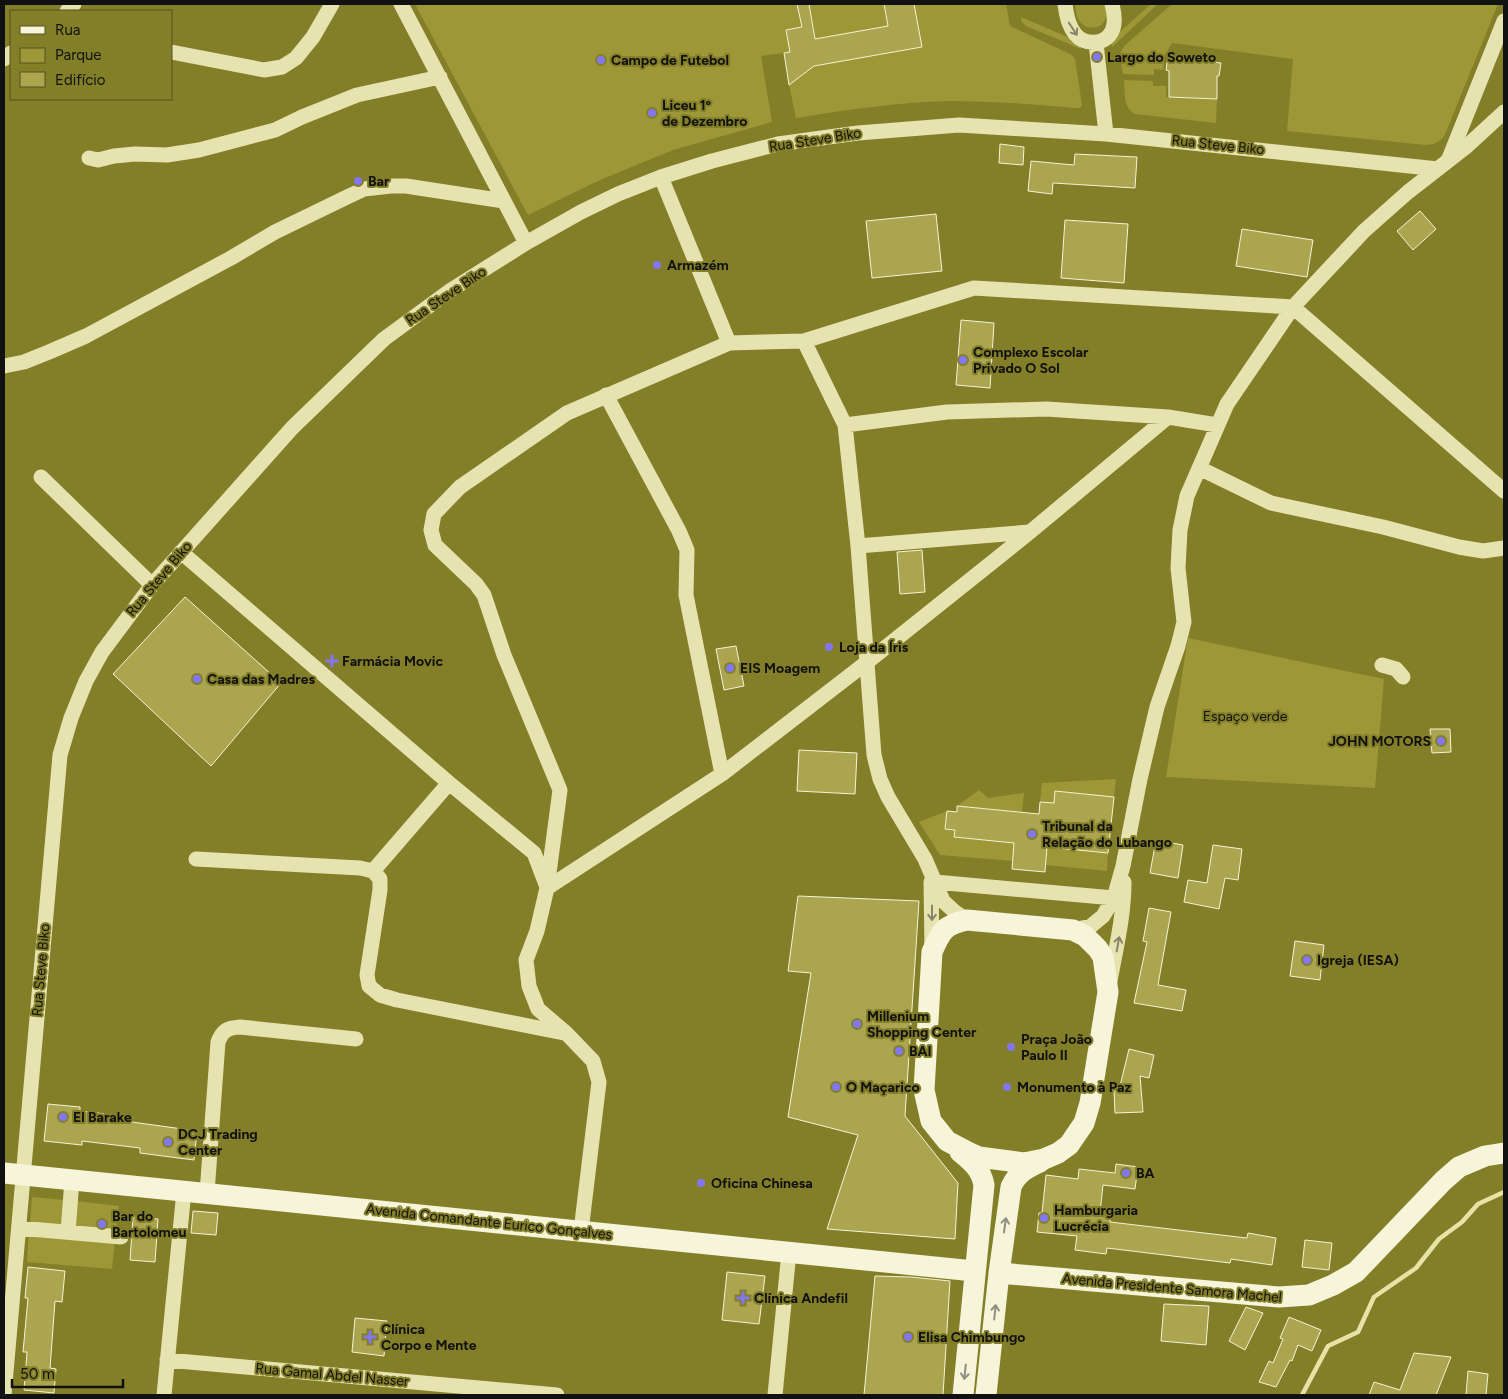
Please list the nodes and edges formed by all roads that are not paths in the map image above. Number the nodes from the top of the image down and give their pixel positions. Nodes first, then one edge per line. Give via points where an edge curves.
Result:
1 (332, 4) edge
2 (401, 4) edge
3 (1065, 4) edge
4 (1112, 4) edge
5 (1504, 21) edge
6 (1096, 43) junction
7 (172, 52) edge
8 (440, 77) junction
9 (1504, 112) edge
10 (1106, 134) junction
11 (89, 158) dead end
12 (1443, 166) junction
13 (661, 177) junction
14 (504, 201) junction
15 (526, 243) junction
16 (1293, 307) junction
17 (729, 342) junction
18 (804, 342) junction
19 (4, 366) edge
20 (606, 395) junction
21 (1168, 416) junction
22 (845, 425) junction
23 (1216, 425) junction
24 (1199, 468) junction
25 (41, 477) dead end
26 (1504, 490) edge
27 (1030, 532) junction
28 (858, 546) junction
29 (1504, 548) edge
30 (181, 552) junction
31 (152, 585) junction
32 (866, 664) junction
33 (1382, 665) dead end
34 (1403, 676) dead end
35 (722, 774) junction
36 (449, 783) junction
37 (196, 860) dead end
38 (1123, 866) junction
39 (373, 871) junction
40 (933, 878) junction
41 (548, 888) junction
42 (1114, 898) junction
43 (967, 920) junction
44 (1073, 930) junction
45 (932, 952) junction
46 (1108, 992) junction
47 (566, 1033) junction
48 (356, 1039) dead end
49 (947, 1141) junction
50 (1058, 1153) junction
51 (1504, 1153) edge
52 (14, 1174) edge
53 (72, 1180) junction
54 (184, 1191) junction
55 (207, 1193) junction
56 (19, 1228) junction
57 (581, 1231) junction
58 (68, 1232) junction
59 (122, 1237) dead end
60 (789, 1252) junction
61 (974, 1271) junction
62 (999, 1273) junction
63 (7, 1341) edge
64 (167, 1360) junction
65 (4, 1395) edge
66 (164, 1395) edge
67 (556, 1395) edge
68 (775, 1395) edge
69 (963, 1395) edge
70 (986, 1395) edge

1 - 7 street via 302,51 282,67 264,70
2 - 8 street
3 -> 6 street via 1069,25 1076,36
4 - 6 street via 1112,32
5 - 12 street
6 - 10 street
8 - 11 street via 357,95 275,130 199,150 167,155
8 - 14 street
9 - 12 street
10 - 12 street, Rua Steve Biko
10 - 13 street, Rua Steve Biko via 958,125 858,133 778,144
12 - 16 street via 1364,231
13 - 15 street, Rua Steve Biko via 581,212
13 - 17 street
14 - 15 street
14 - 19 street via 406,186 364,189 275,232 86,336
15 - 30 street, Rua Steve Biko via 450,290 384,339 292,428
16 - 18 street via 974,288
16 - 23 street
16 - 26 street
17 - 18 street
17 - 20 street
18 - 22 street
20 - 35 street via 687,550 686,596
20 - 41 street via 567,413 460,487 434,514 431,530 435,545 484,595 504,655 560,790
21 - 22 street via 1036,410 947,412
21 - 23 street
21 - 27 street
22 - 28 street
23 - 24 street
24 - 29 street via 1271,503 1459,547 1482,551
24 - 38 street via 1187,496 1180,530 1178,568 1184,622 1157,706
25 - 31 street
27 - 28 street
27 - 32 street
28 - 32 street
30 - 31 street, Rua Steve Biko
30 - 36 street
31 - 52 street, Rua Steve Biko via 102,652 86,681 60,755
32 - 35 street
32 - 40 street via 874,755 880,779
33 - 34 street via 1396,669
35 - 41 street
36 - 39 street
36 - 41 street via 534,853
37 - 39 street
38 - 42 street
46 -> 38 street via 1124,899
39 - 47 street via 380,879 380,890 367,975 369,986 380,995 398,1000
40 - 42 street
40 - 43 street via 943,901
40 -> 45 street
41 - 47 street via 526,960 529,986 538,1009
42 - 44 street via 1103,916 1091,926
43 - 44 main road
43 - 45 main road via 944,929
44 - 46 main road via 1098,949 1103,958
45 - 49 main road via 924,1090 931,1121
46 - 50 main road via 1084,1123 1069,1145
47 - 57 street via 593,1061 599,1082
48 - 55 street via 240,1028 228,1028 222,1032 218,1042
49 - 50 main road via 979,1157 999,1161 1024,1163
49 - 61 main road via 976,1166 984,1185
62 -> 50 main road via 1015,1178 1023,1170
51 - 62 main road, Avenida Presidente Samora Machel via 1485,1156 1459,1167 1356,1272 1309,1295 1280,1297
52 - 53 main road, Avenida Comandante Eurico Gonçalves
52 - 56 street, Rua Steve Biko
53 - 54 main road, Avenida Comandante Eurico Gonçalves
53 - 58 street
54 - 55 main road, Avenida Comandante Eurico Gonçalves
54 - 64 street
55 - 57 main road, Avenida Comandante Eurico Gonçalves
56 - 58 street
56 - 63 street, Rua Steve Biko
57 - 60 main road, Avenida Comandante Eurico Gonçalves
58 - 59 street
60 - 61 main road, Avenida Comandante Eurico Gonçalves
60 - 68 street
61 - 62 main road via 988,1261
61 -> 69 main road
70 -> 62 main road
63 - 65 street, Rua Steve Biko
64 - 66 street
64 - 67 street, Rua Gamal Abdel Nasser

